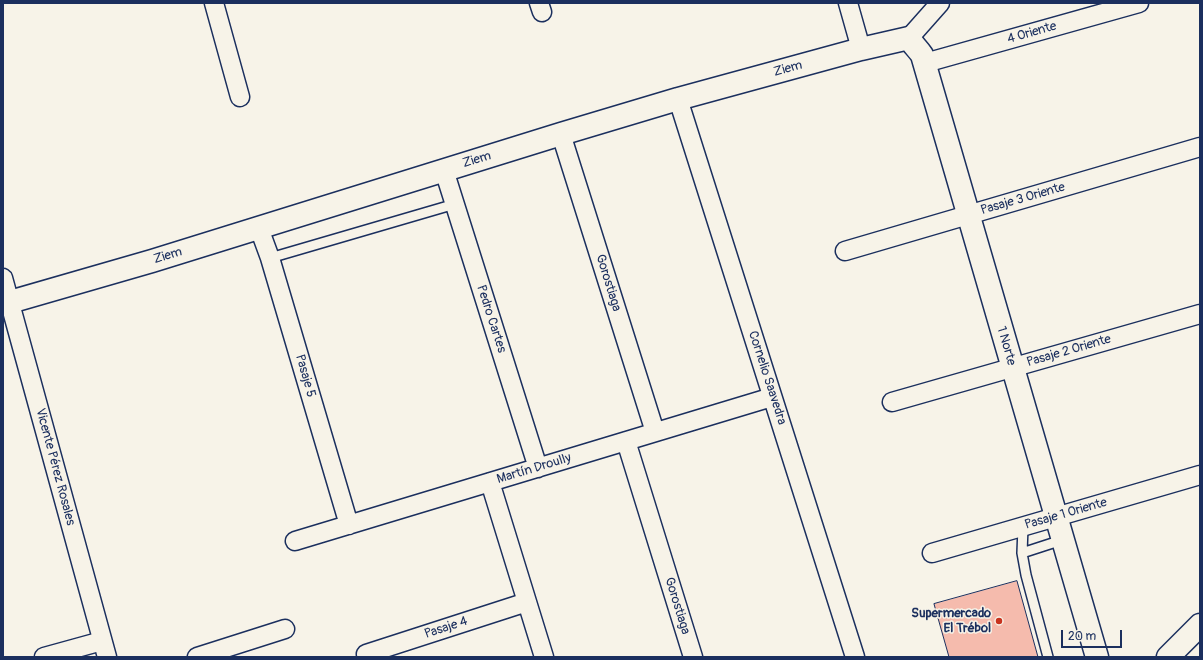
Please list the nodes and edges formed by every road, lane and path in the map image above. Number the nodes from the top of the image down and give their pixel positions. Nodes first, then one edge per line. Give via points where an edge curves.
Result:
1 (214, 3) edge
2 (848, 3) edge
3 (940, 3) edge
4 (1140, 3) edge
5 (909, 38) junction
6 (861, 49) junction
7 (925, 63) junction
8 (240, 97) dead end
9 (678, 99) junction
10 (561, 134) junction
11 (1200, 147) edge
12 (444, 170) junction
13 (455, 204) junction
14 (969, 215) junction
15 (259, 228) junction
16 (845, 251) dead end
17 (270, 258) junction
18 (3, 278) edge
19 (6, 303) edge
20 (1200, 314) edge
21 (1013, 367) junction
22 (772, 397) junction
23 (892, 402) dead end
24 (655, 432) junction
25 (626, 441) junction
26 (538, 468) junction
27 (1200, 476) edge
28 (490, 482) junction
29 (1056, 517) junction
30 (349, 524) junction
31 (1023, 527) junction
32 (1062, 540) junction
33 (295, 541) dead end
34 (932, 553) dead end
35 (1022, 553) junction
36 (527, 602) junction
37 (1200, 625) edge
38 (285, 629) dead end
39 (104, 649) edge
40 (366, 654) dead end
41 (1094, 655) edge
42 (44, 657) edge
43 (197, 657) edge
44 (544, 657) edge
45 (693, 657) edge
46 (855, 657) edge
47 (1048, 657) edge
48 (1168, 657) edge

1 - 8 street
2 - 6 street
3 - 5 street
4 - 7 street, 4 Oriente
5 - 6 street, Ziem
5 - 7 street, 1 Norte
6 - 9 street, Ziem
7 - 14 street, 1 Norte
9 - 10 street, Ziem
9 - 22 street, Cornelio Saavedra
10 - 12 street, Ziem
10 - 24 street, Gorostiaga
11 - 14 street, Pasaje 3 Oriente
12 - 13 street, Pedro Cartes
12 - 15 street, Ziem
13 - 17 lane
13 - 26 street, Pedro Cartes
14 - 16 street, Pasaje 3 Oriente
14 - 21 street, 1 Norte
15 - 17 street, Pasaje 5
15 - 19 street, Ziem
17 - 30 street, Pasaje 5
18 - 19 street, Vicente Pérez Rosales
19 - 39 street, Vicente Pérez Rosales
20 - 21 street, Pasaje 2 Oriente
21 - 23 street, Pasaje 2 Oriente
21 - 29 street, 1 Norte
22 - 24 street, Martín Droully
22 - 46 street, Cornelio Saavedra
24 - 25 street, Martín Droully
25 - 26 street, Martín Droully
25 - 45 street, Gorostiaga
26 - 28 street, Martín Droully
27 - 29 street, Pasaje 1 Oriente
28 - 30 street, Martín Droully
28 - 36 street
29 - 31 street, Pasaje 1 Oriente
29 - 32 street, 1 Norte
30 - 33 street, Martín Droully
31 - 34 street, Pasaje 1 Oriente
31 - 35 lane
32 - 35 lane
32 - 41 street, 1 Norte
35 - 47 lane
36 - 40 street, Pasaje 4
36 - 44 street
37 - 48 street
38 - 43 street
39 - 42 street

